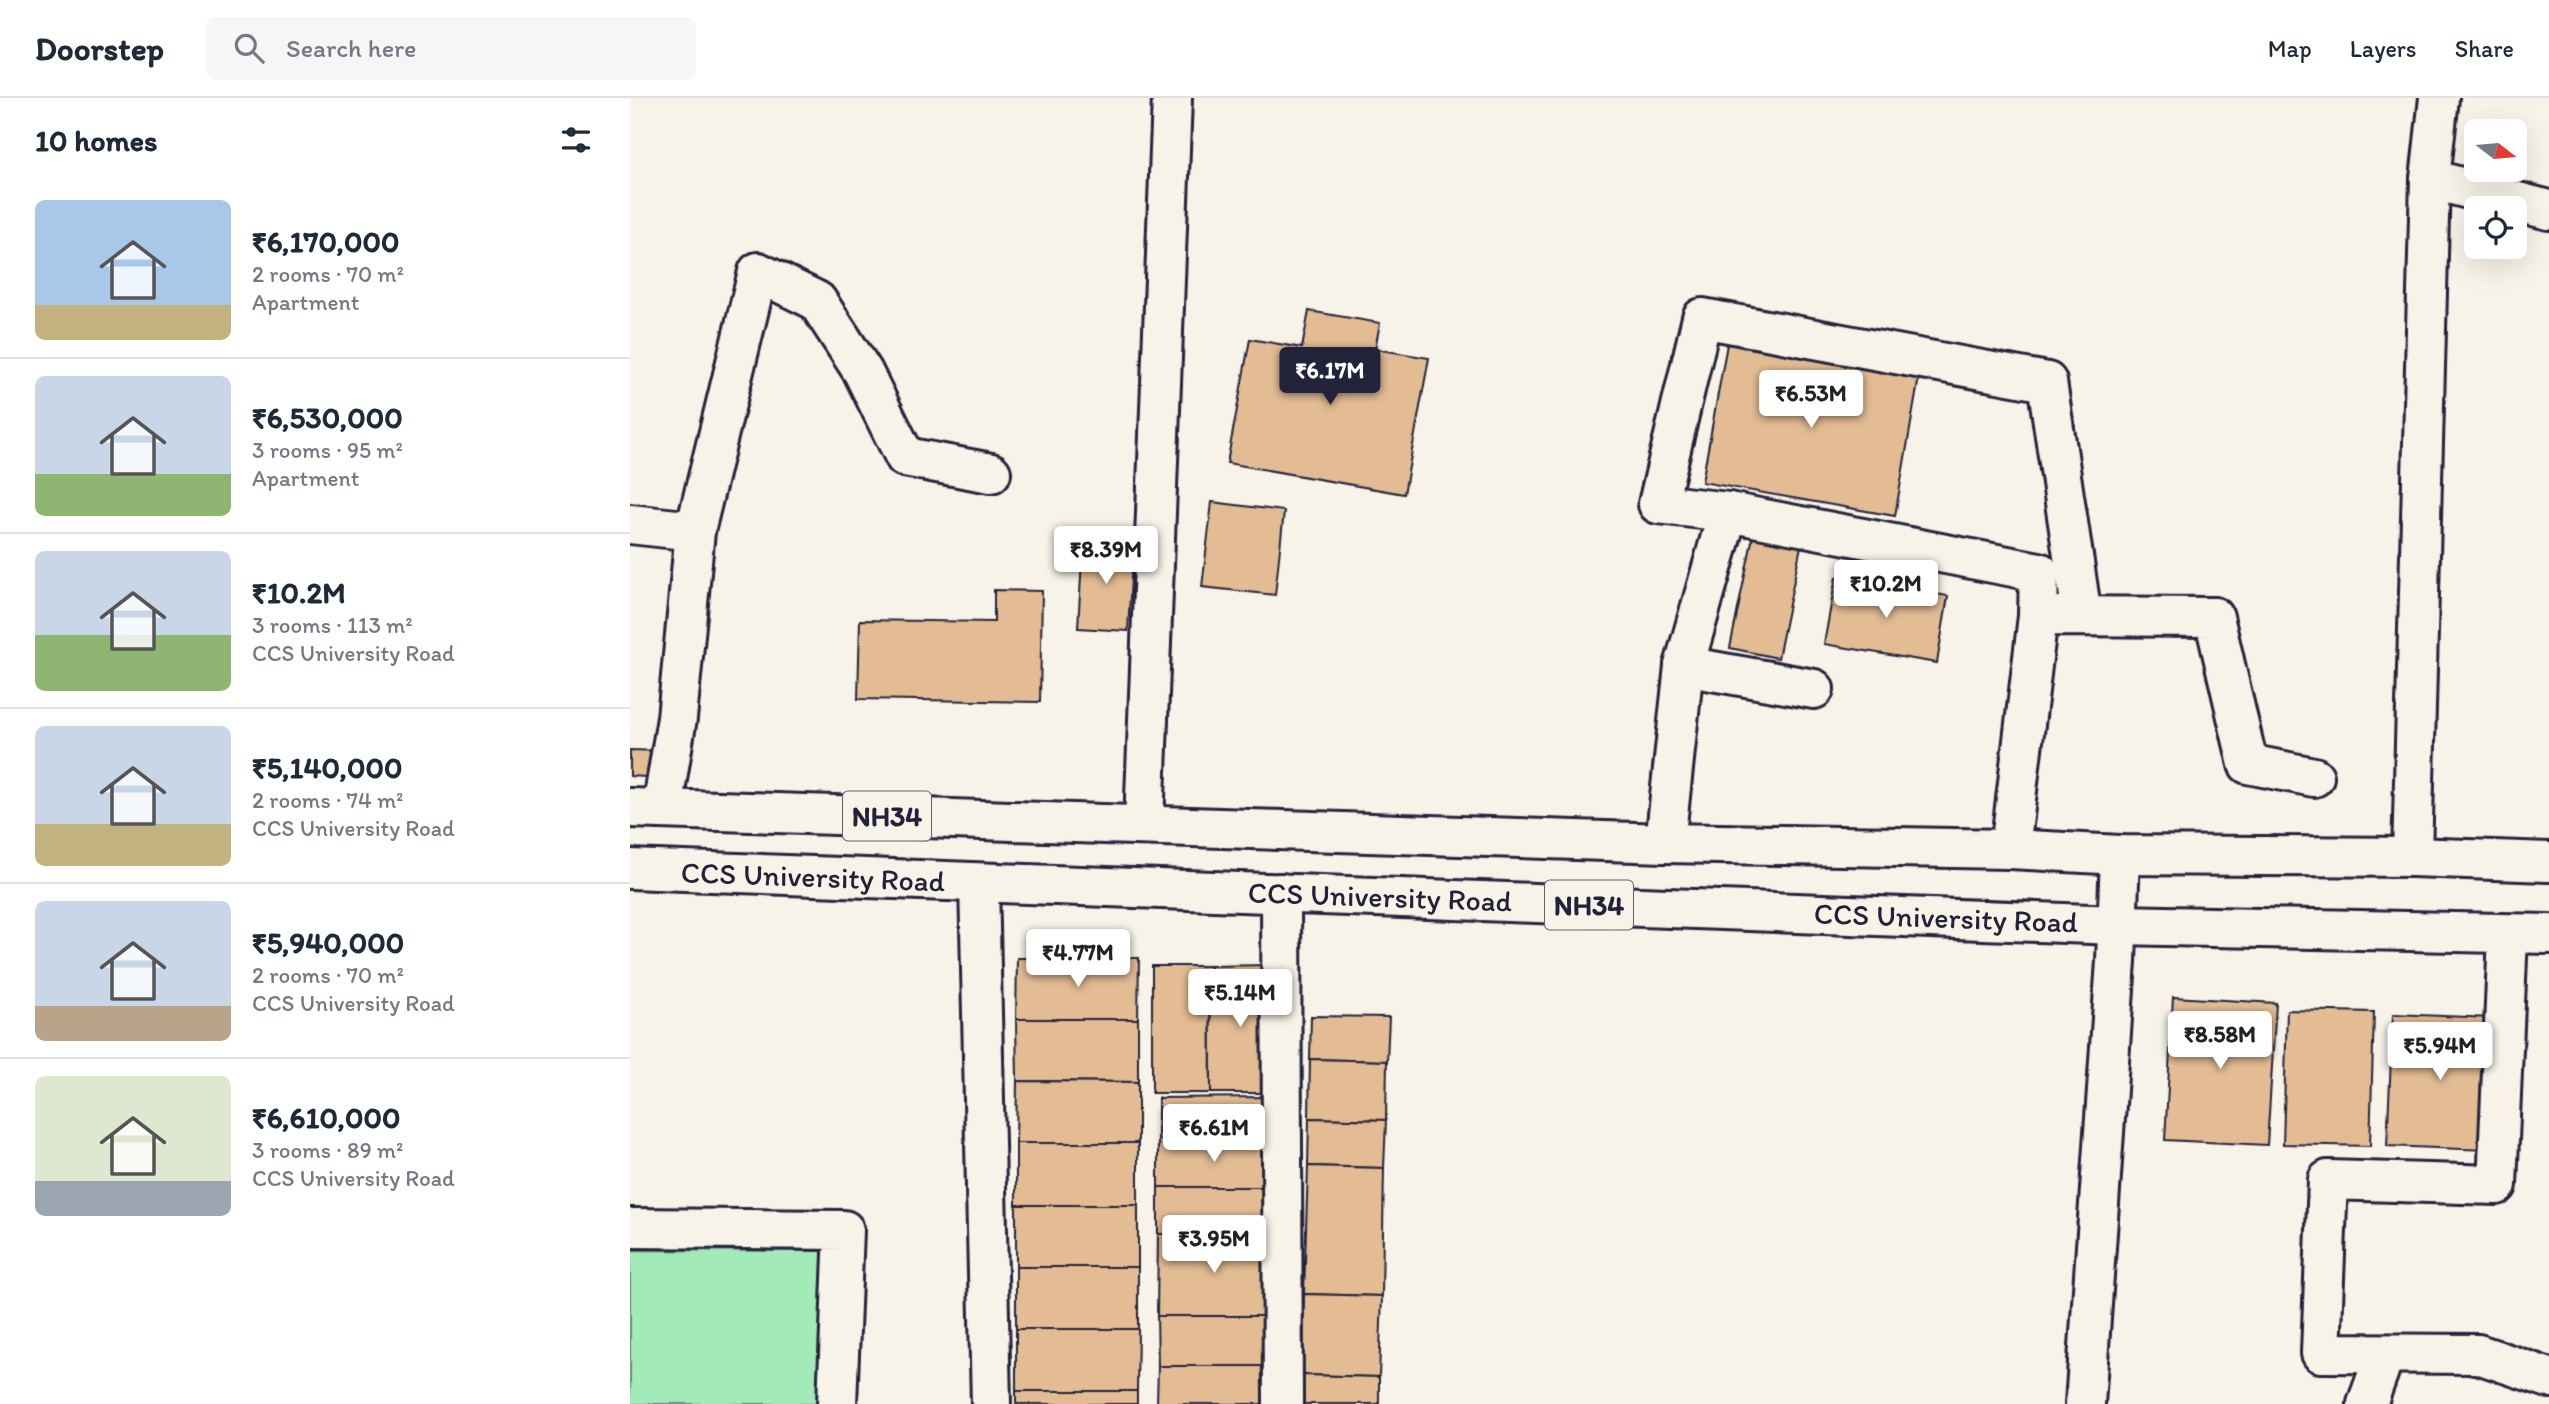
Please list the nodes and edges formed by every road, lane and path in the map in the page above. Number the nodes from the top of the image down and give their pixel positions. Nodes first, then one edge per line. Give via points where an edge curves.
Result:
1 (1172, 98) edge
2 (2439, 98) edge
3 (2430, 179) junction
4 (2549, 210) edge
5 (991, 473) dead end
6 (1728, 512) junction
7 (630, 524) edge
8 (695, 531) junction
9 (2038, 616) junction
10 (2082, 616) junction
11 (1684, 666) junction
12 (1814, 689) dead end
13 (2314, 777) dead end
14 (646, 809) edge
15 (1144, 824) junction
16 (1665, 843) junction
17 (2010, 849) junction
18 (2120, 855) junction
19 (2412, 857) junction
20 (2549, 862) edge
21 (630, 869) edge
22 (979, 883) junction
23 (1281, 893) junction
24 (2118, 925) junction
25 (2549, 934) edge
26 (2508, 935) junction
27 (630, 1228) edge
28 (2385, 1354) junction
29 (2549, 1378) edge
30 (837, 1404) edge
31 (991, 1404) edge
32 (1283, 1404) edge
33 (2085, 1404) edge
34 (2367, 1404) edge

1 - 15 main road
2 - 3 main road
3 - 4 main road
3 - 19 main road
5 - 8 main road via 905,457 863,372 817,301 758,272
6 - 9 main road via 2039,572
6 - 10 main road via 1658,504 1702,318 2047,382
6 - 11 main road
7 - 8 main road
8 - 14 main road via 677,718
9 - 10 main road
9 - 17 main road
10 - 13 main road via 2214,617 2248,764
11 - 12 main road
11 - 16 main road
14 - 15 main road, NH34
15 - 16 main road, NH34
16 - 17 main road, NH34
17 - 18 main road, NH34
18 - 19 main road, NH34
18 - 24 main road
19 - 20 main road, NH34
21 - 22 main road, CCS University Road / NH34
22 - 23 main road, CCS University Road / NH34
22 - 31 main road
23 - 24 main road, CCS University Road / NH34
23 - 32 main road
24 - 26 main road, CCS University Road / NH34
24 - 33 main road
25 - 26 main road, CCS University Road / NH34
26 - 28 main road via 2497,1185 2329,1180 2321,1353
27 - 30 main road via 844,1230
28 - 29 main road via 2478,1354
28 - 34 main road

